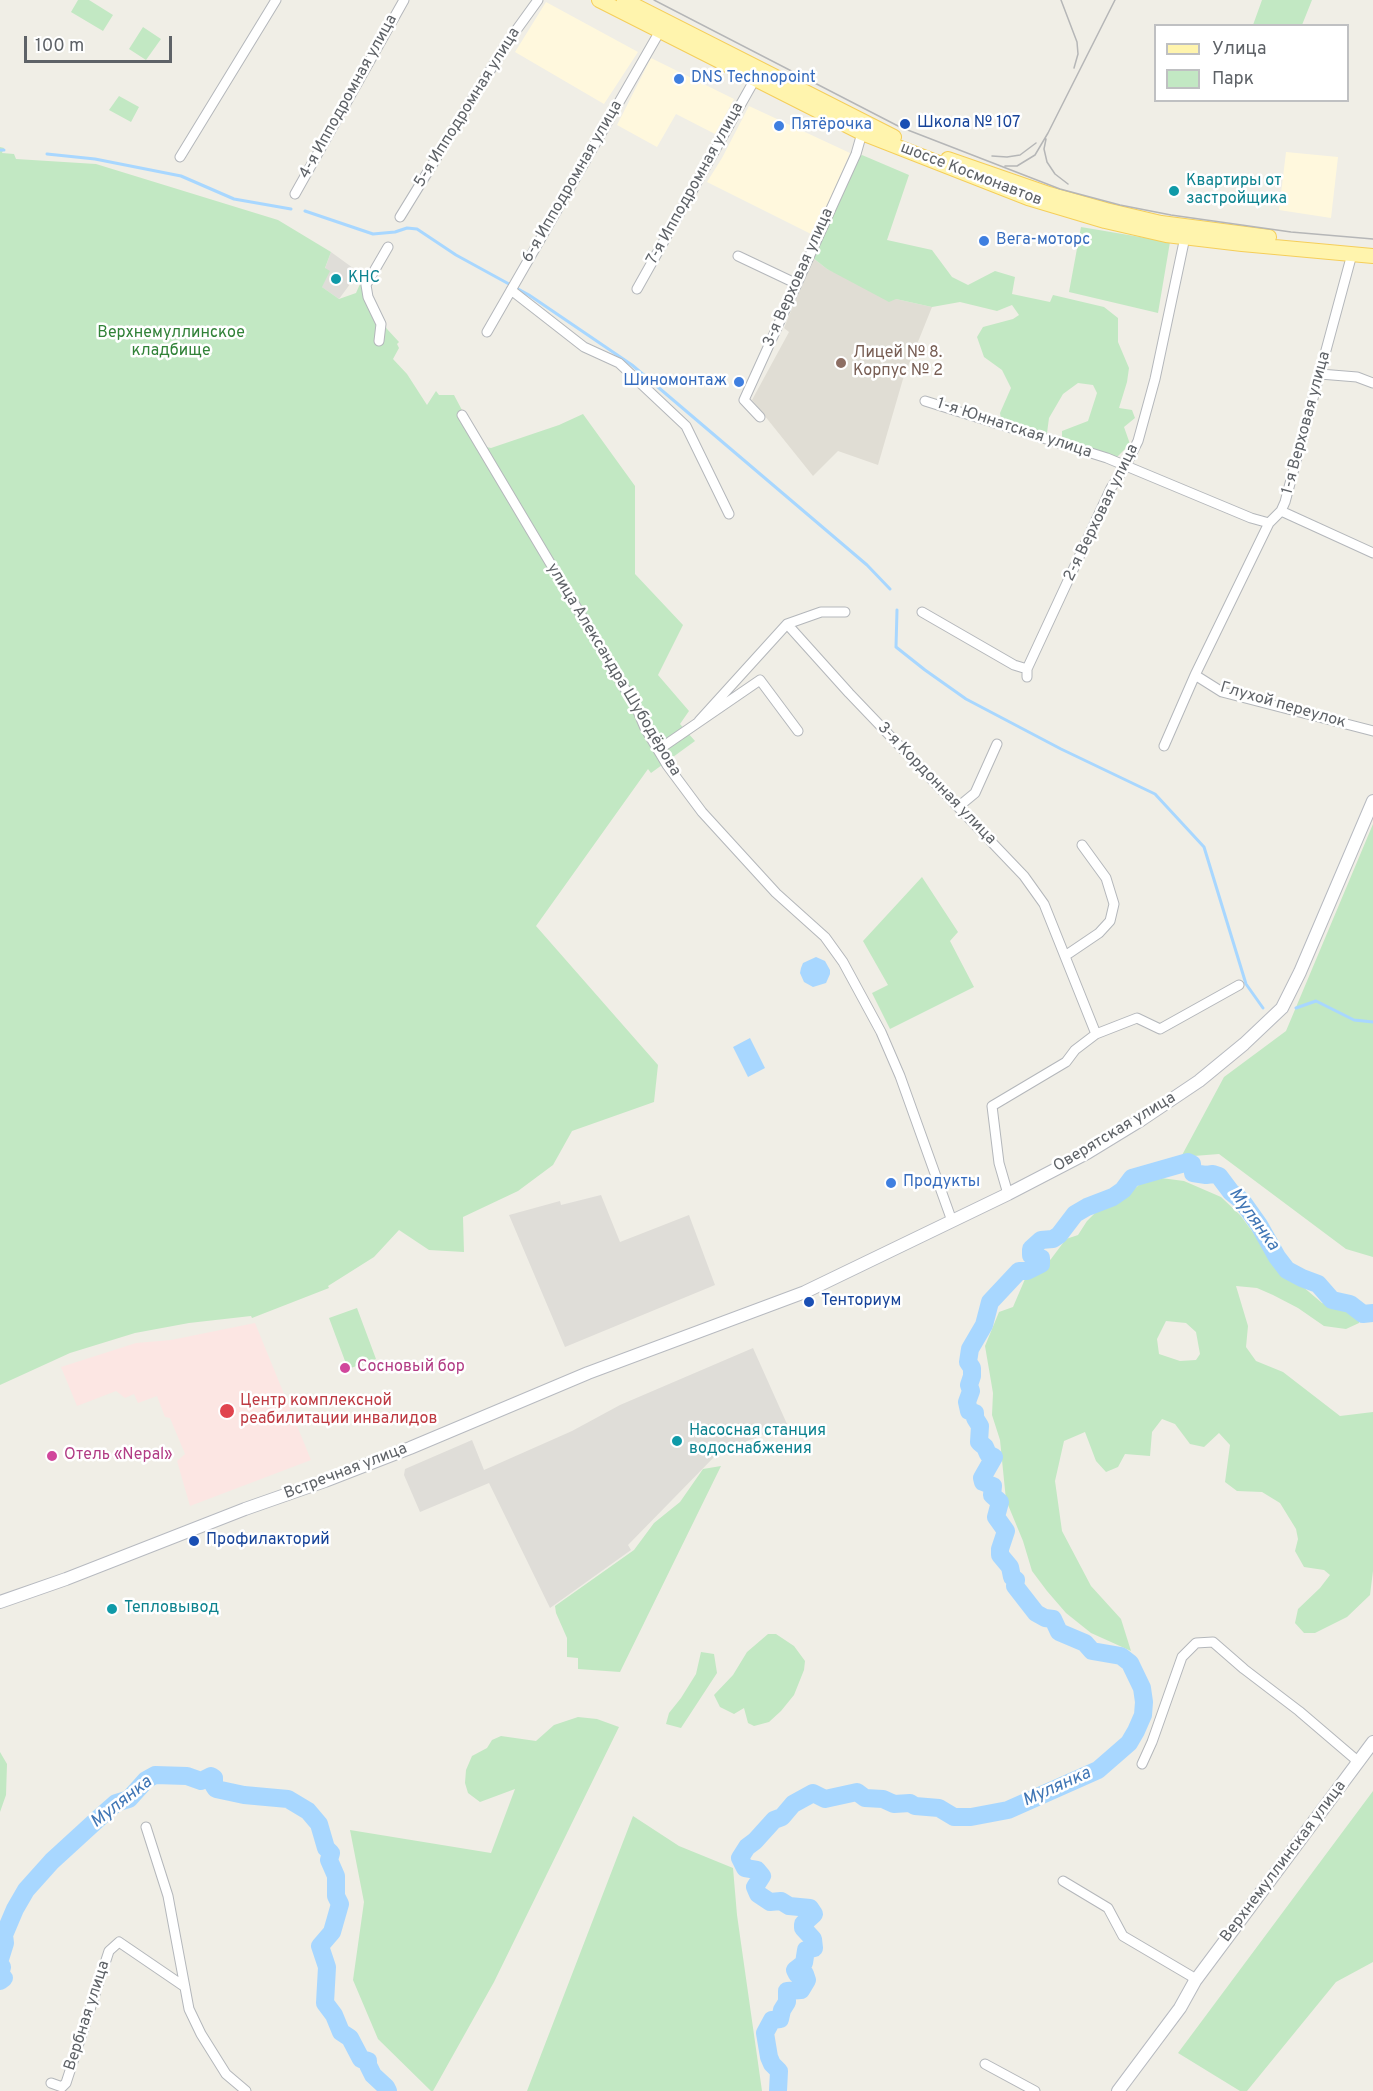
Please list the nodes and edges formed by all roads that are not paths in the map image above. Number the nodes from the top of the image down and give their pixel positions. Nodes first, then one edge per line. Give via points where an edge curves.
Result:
1 (276, 0) edge
2 (404, 0) edge
3 (538, 0) edge
4 (598, 0) edge
5 (624, 0) edge
6 (636, 4) edge
7 (660, 31) junction
8 (756, 79) junction
9 (862, 133) junction
10 (180, 157) dead end
11 (295, 194) dead end
12 (400, 217) dead end
13 (1185, 237) junction
14 (388, 247) dead end
15 (1373, 248) edge
16 (1352, 254) junction
17 (738, 256) dead end
18 (1373, 256) edge
19 (795, 283) junction
20 (637, 289) dead end
21 (511, 290) junction
22 (487, 332) dead end
23 (379, 341) dead end
24 (1320, 374) junction
25 (1373, 383) edge
26 (925, 401) dead end
27 (462, 415) dead end
28 (760, 417) dead end
29 (1125, 467) junction
30 (1281, 511) junction
31 (729, 514) dead end
32 (1269, 523) junction
33 (1373, 553) edge
34 (845, 612) dead end
35 (922, 612) dead end
36 (787, 624) junction
37 (1195, 675) junction
38 (699, 721) junction
39 (1373, 730) edge
40 (798, 731) dead end
41 (997, 744) dead end
42 (1164, 747) dead end
43 (658, 750) junction
44 (1373, 801) edge
45 (958, 807) junction
46 (1082, 845) dead end
47 (1065, 956) junction
48 (1239, 985) dead end
49 (1096, 1034) junction
50 (1008, 1194) junction
51 (952, 1221) junction
52 (724, 1323) joint
53 (0, 1602) edge
54 (1373, 1742) edge
55 (1142, 1764) dead end
56 (1357, 1764) junction
57 (146, 1827) dead end
58 (1063, 1881) dead end
59 (1195, 1981) junction
60 (185, 1987) junction
61 (985, 2064) dead end
62 (51, 2083) dead end
63 (246, 2091) edge
64 (1035, 2091) edge
65 (1118, 2091) edge

1 - 10 street
2 - 11 street, 4-я Ипподромная улица
3 - 12 street, 5-я Ипподромная улица via 507,43
4 - 7 main road, шоссе Космонавтов
5 - 6 main road, шоссе Космонавтов
6 - 15 main road, шоссе Космонавтов via 907,142 1049,194 1161,223
7 - 8 main road, шоссе Космонавтов
7 - 21 street, 6-я Ипподромная улица
8 - 9 main road, шоссе Космонавтов
8 - 20 street, 7-я Ипподромная улица
9 - 13 main road, шоссе Космонавтов via 1028,198 1105,221
9 - 19 street, 3-я Верховая улица via 856,154
13 - 16 main road, шоссе Космонавтов
13 - 29 street, 2-я Верховая улица via 1155,380 1138,441
14 - 23 street via 366,285 381,324
16 - 18 main road, шоссе Космонавтов
16 - 24 street, 1-я Верховая улица
17 - 19 street
19 - 28 street, 3-я Верховая улица via 744,400
21 - 22 street, 6-я Ипподромная улица
21 - 31 street via 584,347 619,363 686,426
24 - 25 street via 1357,377
24 - 30 street, 1-я Верховая улица
26 - 29 street, 1-я Юннатская улица
27 - 43 street, улица Александра Шубодёрова
29 - 32 street, 1-я Юннатская улица
29 - 35 street, 2-я Верховая улица via 1027,673
30 - 32 street, 1-я Верховая улица
30 - 33 street
32 - 37 street, 1-я Верховая улица
34 - 36 street via 821,612
36 - 38 street
36 - 45 street, 3-я Кордонная улица
37 - 39 street, Глухой переулок via 1222,692
37 - 42 street, 1-я Верховая улица
38 - 40 street via 760,680
38 - 43 street
41 - 45 street via 975,793
43 - 51 street, улица Александра Шубодёрова via 702,812 776,893 825,937 843,962 896,1065
44 - 50 main road, Оверятская улица via 1282,1008 1199,1081 1142,1120
45 - 47 street, 3-я Кордонная улица via 1024,876 1044,904
46 - 47 street via 1106,878 1114,904 1110,921 1099,933
47 - 49 street, 3-я Кордонная улица
48 - 49 street via 1160,1029 1137,1018
49 - 50 street via 1066,1062 992,1106 999,1163
50 - 51 main road, Оверятская улица
51 - 52 main road, Оверятская улица via 808,1290
52 - 53 main road, Встречная улица via 588,1373 336,1477
54 - 56 main road, Верхнемуллинская улица
55 - 56 street via 1182,1657 1196,1643 1214,1642
56 - 59 main road, Верхнемуллинская улица
57 - 60 street via 168,1896
58 - 59 street via 1108,1908 1123,1936
59 - 65 main road, Верхнемуллинская улица via 1180,2008
60 - 62 street, Вербная улица via 119,1942 109,1951 66,2083 62,2087
60 - 63 street via 189,2009 201,2034 226,2074
61 - 64 street

